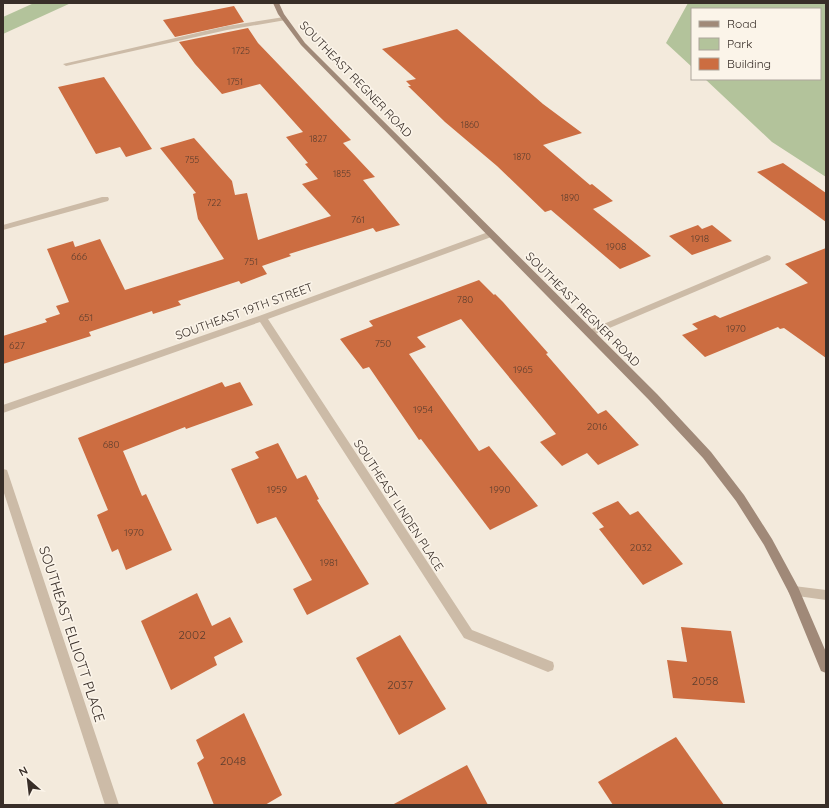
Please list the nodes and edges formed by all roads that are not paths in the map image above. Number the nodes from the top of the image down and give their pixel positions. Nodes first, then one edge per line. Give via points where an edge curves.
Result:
1 (276, 3) edge
2 (284, 19) junction
3 (66, 64) dead end
4 (105, 199) dead end
5 (3, 228) edge
6 (491, 234) junction
7 (767, 258) dead end
8 (262, 318) junction
9 (590, 333) junction
10 (3, 409) edge
11 (3, 473) edge
12 (794, 591) junction
13 (826, 595) edge
14 (548, 666) dead end
15 (826, 667) edge
16 (112, 805) edge

1 - 2 street, SOUTHEAST REGNER ROAD
2 - 3 street via 227,28
2 - 6 street, SOUTHEAST REGNER ROAD via 303,44
4 - 5 street
6 - 8 street, SOUTHEAST 19TH STREET
6 - 9 street, SOUTHEAST REGNER ROAD
7 - 9 street
8 - 10 street, SOUTHEAST 19TH STREET
8 - 14 street, SOUTHEAST LINDEN PLACE via 468,634
9 - 12 street, SOUTHEAST REGNER ROAD via 707,455 744,504
11 - 16 street, SOUTHEAST ELLIOTT PLACE
12 - 13 street
12 - 15 street, SOUTHEAST REGNER ROAD

